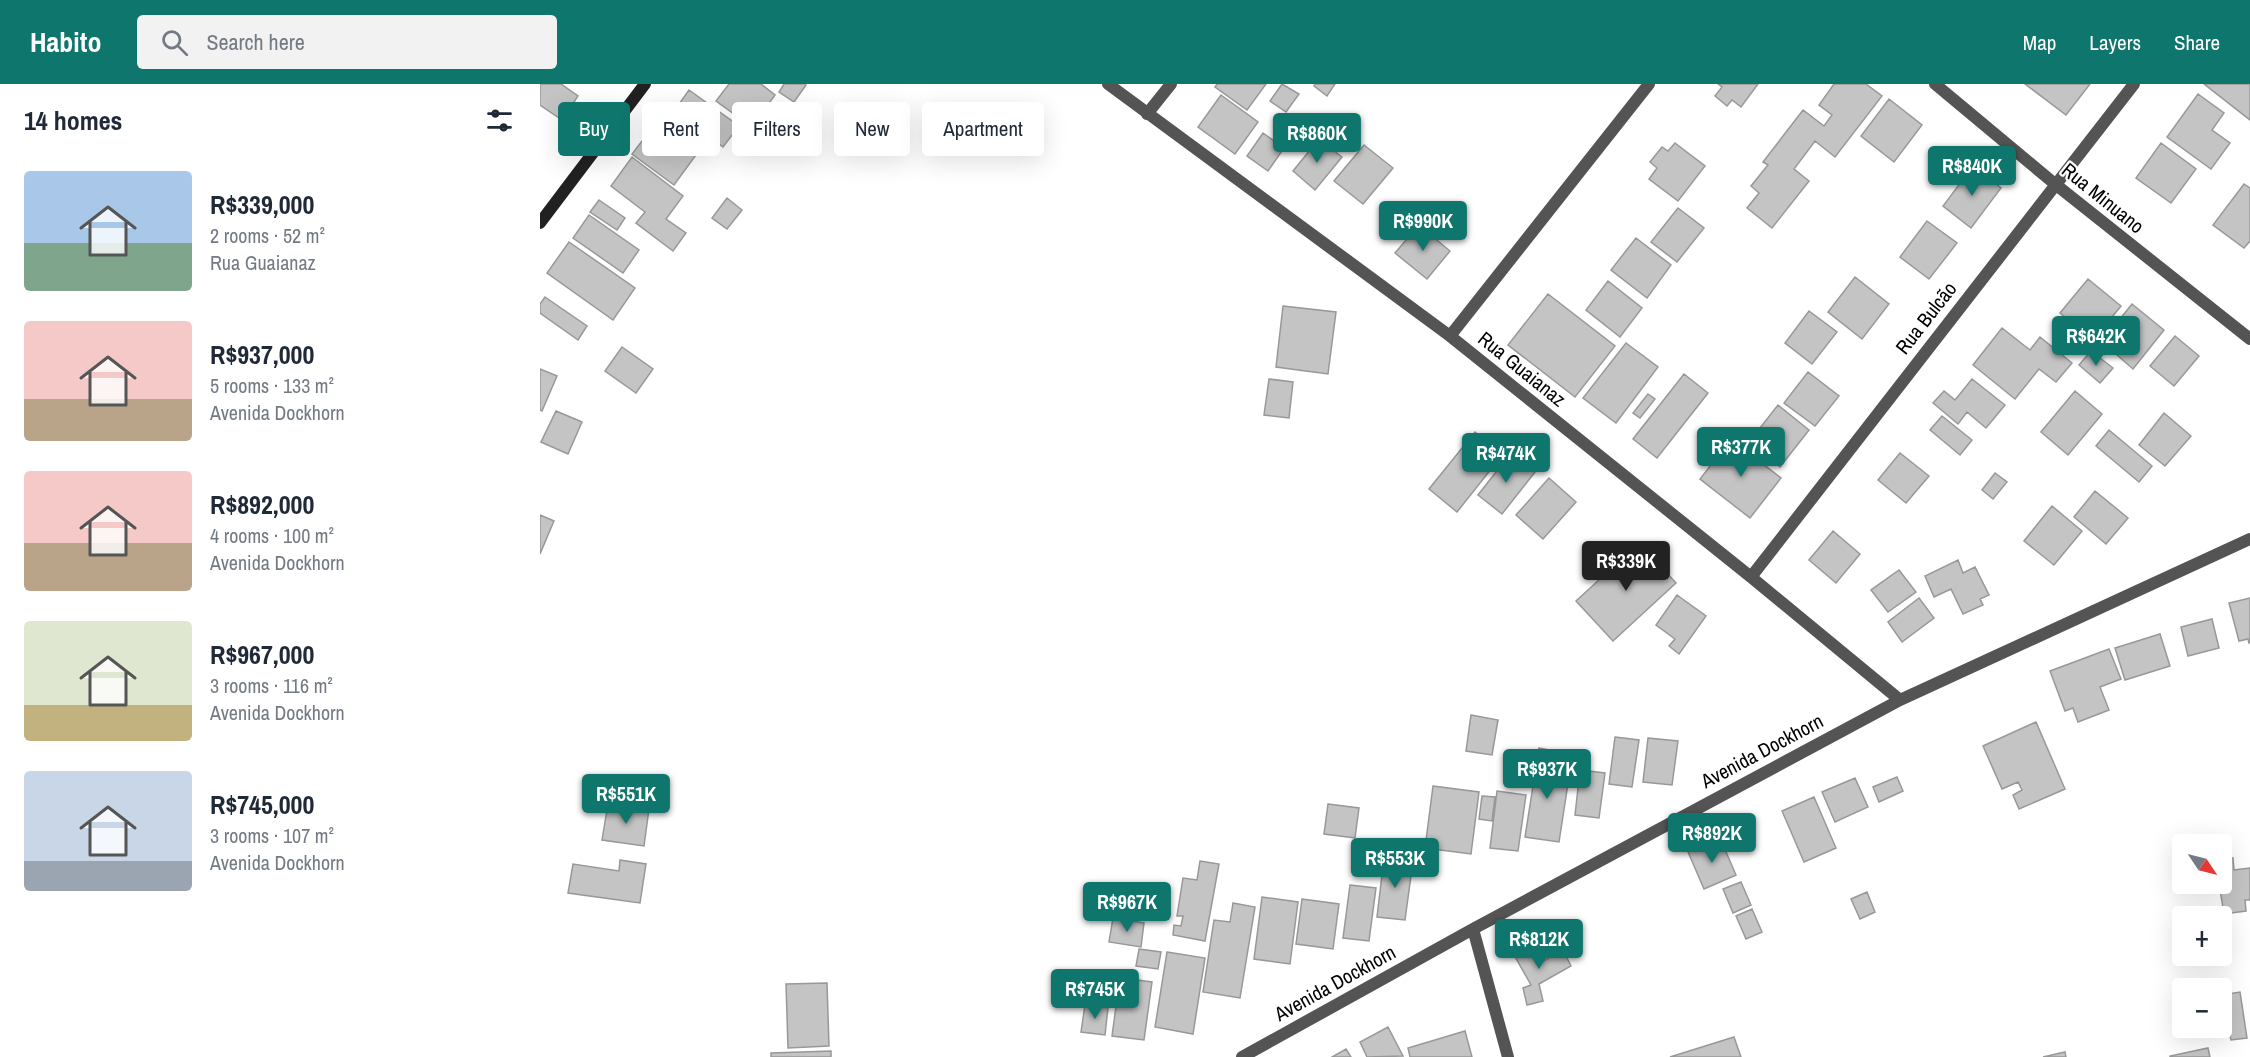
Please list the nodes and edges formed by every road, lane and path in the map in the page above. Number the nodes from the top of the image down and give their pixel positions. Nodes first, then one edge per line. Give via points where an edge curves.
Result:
1 (645, 84) edge
2 (1108, 84) edge
3 (1170, 84) edge
4 (1649, 84) edge
5 (1935, 84) edge
6 (2134, 84) edge
7 (1147, 114) junction
8 (2055, 184) junction
9 (540, 223) edge
10 (1450, 336) junction
11 (2250, 339) edge
12 (2250, 539) edge
13 (1750, 577) junction
14 (1900, 700) junction
15 (1473, 929) junction
16 (1242, 1057) edge
17 (1508, 1057) edge

1 - 9 street
2 - 7 street, Rua Guaianaz
3 - 7 street
4 - 10 street
5 - 8 street, Rua Minuano
6 - 8 street, Rua Bulcão
7 - 10 street, Rua Guaianaz
8 - 11 street, Rua Minuano
8 - 13 street, Rua Bulcão
10 - 13 street, Rua Guaianaz
12 - 14 street, Avenida Dockhorn
13 - 14 street, Rua Guaianaz
14 - 15 street, Avenida Dockhorn
15 - 16 street, Avenida Dockhorn
15 - 17 street

